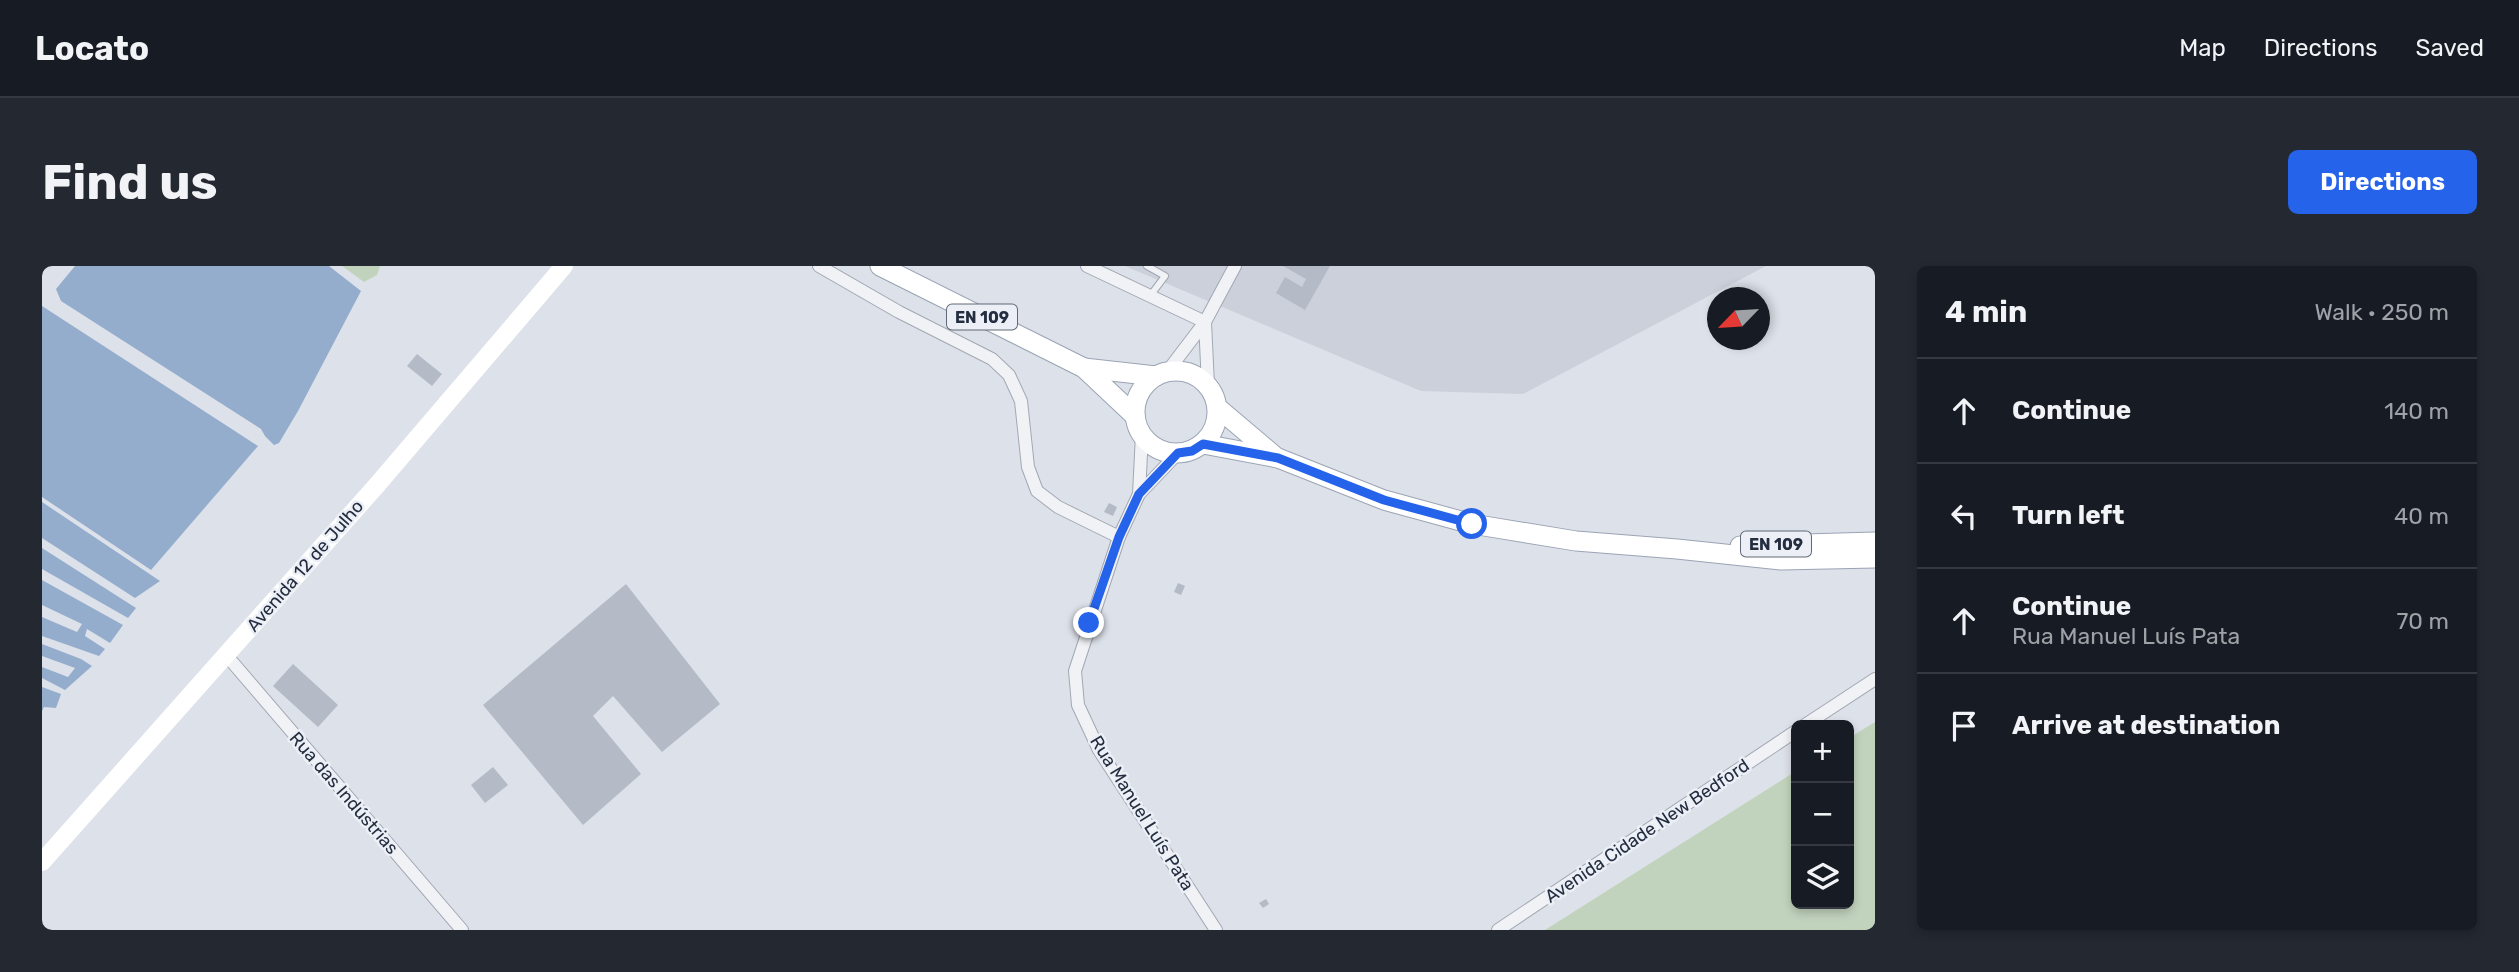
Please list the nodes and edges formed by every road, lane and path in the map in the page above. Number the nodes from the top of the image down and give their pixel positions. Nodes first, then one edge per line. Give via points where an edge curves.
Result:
1 (564, 266) edge
2 (819, 266) edge
3 (880, 266) edge
4 (1087, 266) edge
5 (1147, 266) edge
6 (1235, 266) edge
7 (1150, 296) junction
8 (1205, 322) junction
9 (1084, 368) junction
10 (1161, 374) junction
11 (1208, 385) junction
12 (1218, 408) junction
13 (1138, 425) junction
14 (1203, 444) junction
15 (1178, 453) junction
16 (1278, 458) junction
17 (1139, 494) junction
18 (1119, 537) junction
19 (1875, 542) edge
20 (1677, 549) junction
21 (1875, 558) edge
22 (227, 656) junction
23 (1875, 679) edge
24 (1813, 720) edge
25 (1791, 734) edge
26 (42, 862) edge
27 (462, 930) edge
28 (1216, 930) edge
29 (1498, 930) edge

1 - 22 main road, Avenida 12 de Julho
2 - 18 street via 992,359 1009,375 1021,401 1028,467 1037,491 1058,507
3 - 9 main road, EN 109
4 - 7 street
5 - 7 lane via 1165,276
6 - 8 street
7 - 8 street
8 - 10 street
8 - 11 street
9 - 10 main road
9 - 13 main road
10 - 11 main road via 1189,373
10 - 13 main road via 1140,392
11 - 12 main road
12 - 14 main road via 1212,434
12 - 16 main road
13 - 15 main road via 1158,448
13 - 17 street
14 - 15 main road
14 - 16 main road
15 - 17 street
16 - 20 main road, EN 109 via 1384,500 1472,524 1576,541
17 - 18 street, Rua Manuel Luís Pata
18 - 28 street, Rua Manuel Luís Pata via 1075,671 1078,705 1099,750
19 - 20 main road, EN 109
20 - 21 main road, EN 109 via 1781,560
22 - 26 main road, Avenida 12 de Julho
22 - 27 street, Rua das Indústrias
23 - 24 street
25 - 29 street, Avenida Cidade New Bedford

